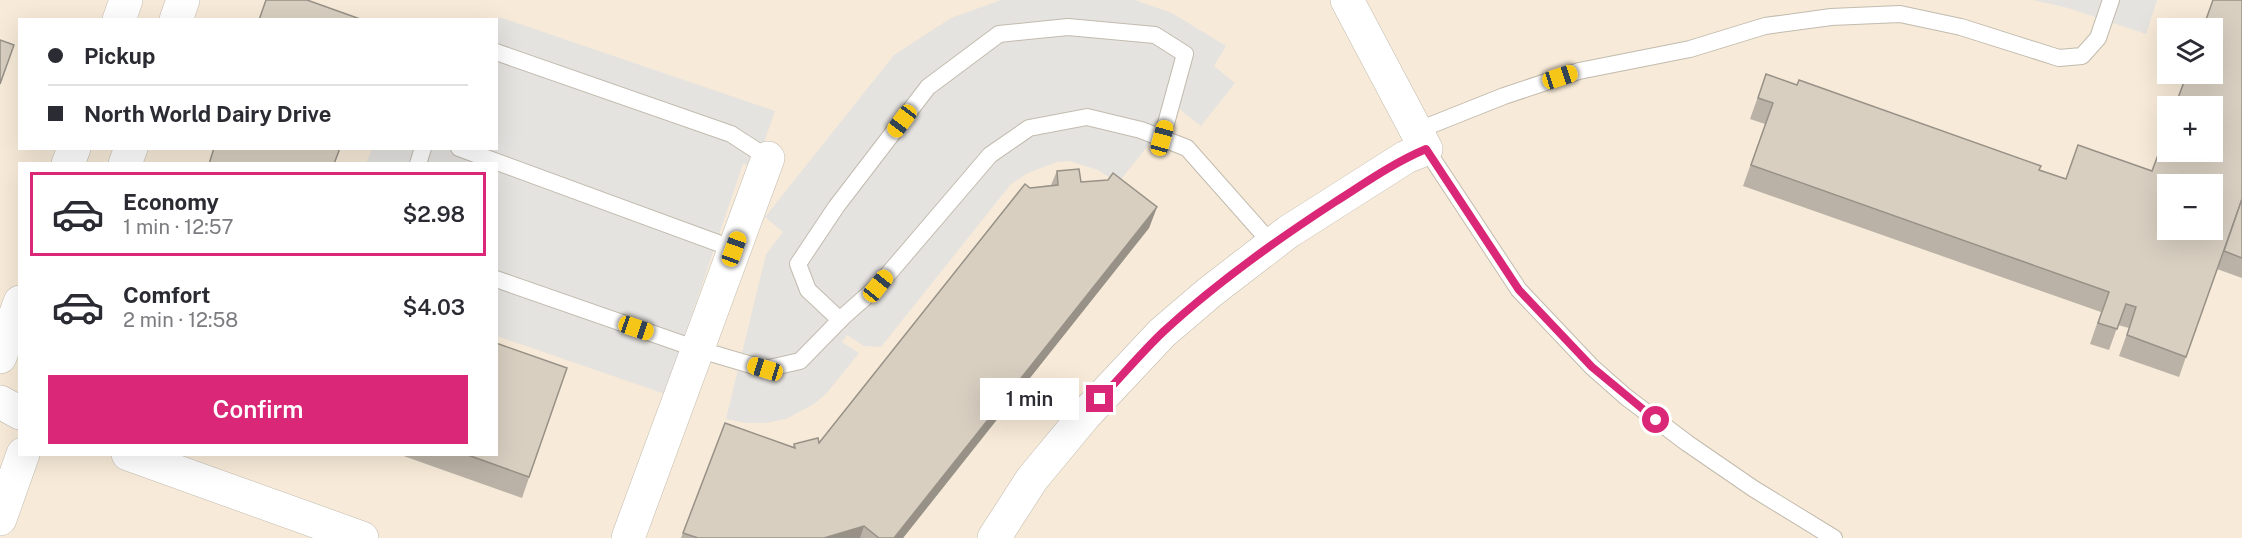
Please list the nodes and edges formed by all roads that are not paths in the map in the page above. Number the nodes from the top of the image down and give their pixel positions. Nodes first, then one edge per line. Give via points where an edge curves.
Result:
1 (126, 0) edge
2 (183, 0) edge
3 (1347, 0) edge
4 (2111, 0) edge
5 (120, 18) edge
6 (177, 18) edge
7 (498, 53) edge
8 (1162, 138) junction
9 (1421, 140) junction
10 (464, 150) edge
11 (768, 158) joint
12 (497, 162) edge
13 (498, 162) edge
14 (1272, 244) junction
15 (734, 249) junction
16 (498, 280) edge
17 (18, 308) edge
18 (840, 320) junction
19 (697, 349) junction
20 (0, 357) edge
21 (0, 402) edge
22 (18, 412) edge
23 (22, 456) edge
24 (134, 456) edge
25 (0, 519) edge
26 (362, 538) edge
27 (628, 538) edge
28 (994, 538) edge
29 (1834, 538) edge

1 - 5 street
2 - 6 street
3 - 9 street
4 - 9 lane via 2098,38 2082,56 2059,58 1961,27 1899,14 1831,17 1765,27 1690,49 1579,71 1504,96
7 - 11 lane via 731,134
8 - 14 lane via 1187,148
8 - 18 lane via 1087,117 1029,128 990,155 878,286
8 - 18 lane via 1185,54 1155,35 1068,27 999,34 928,87 836,207 798,264 808,290
9 - 14 street via 1406,158
9 - 29 lane via 1519,290 1592,367 1687,443
10 - 12 lane
11 - 15 street
13 - 15 lane
14 - 28 street via 1154,342 1032,479
15 - 19 street
16 - 19 lane
17 - 20 street
18 - 19 lane via 800,361 765,369
19 - 27 street
21 - 22 street
23 - 25 street
24 - 26 street

